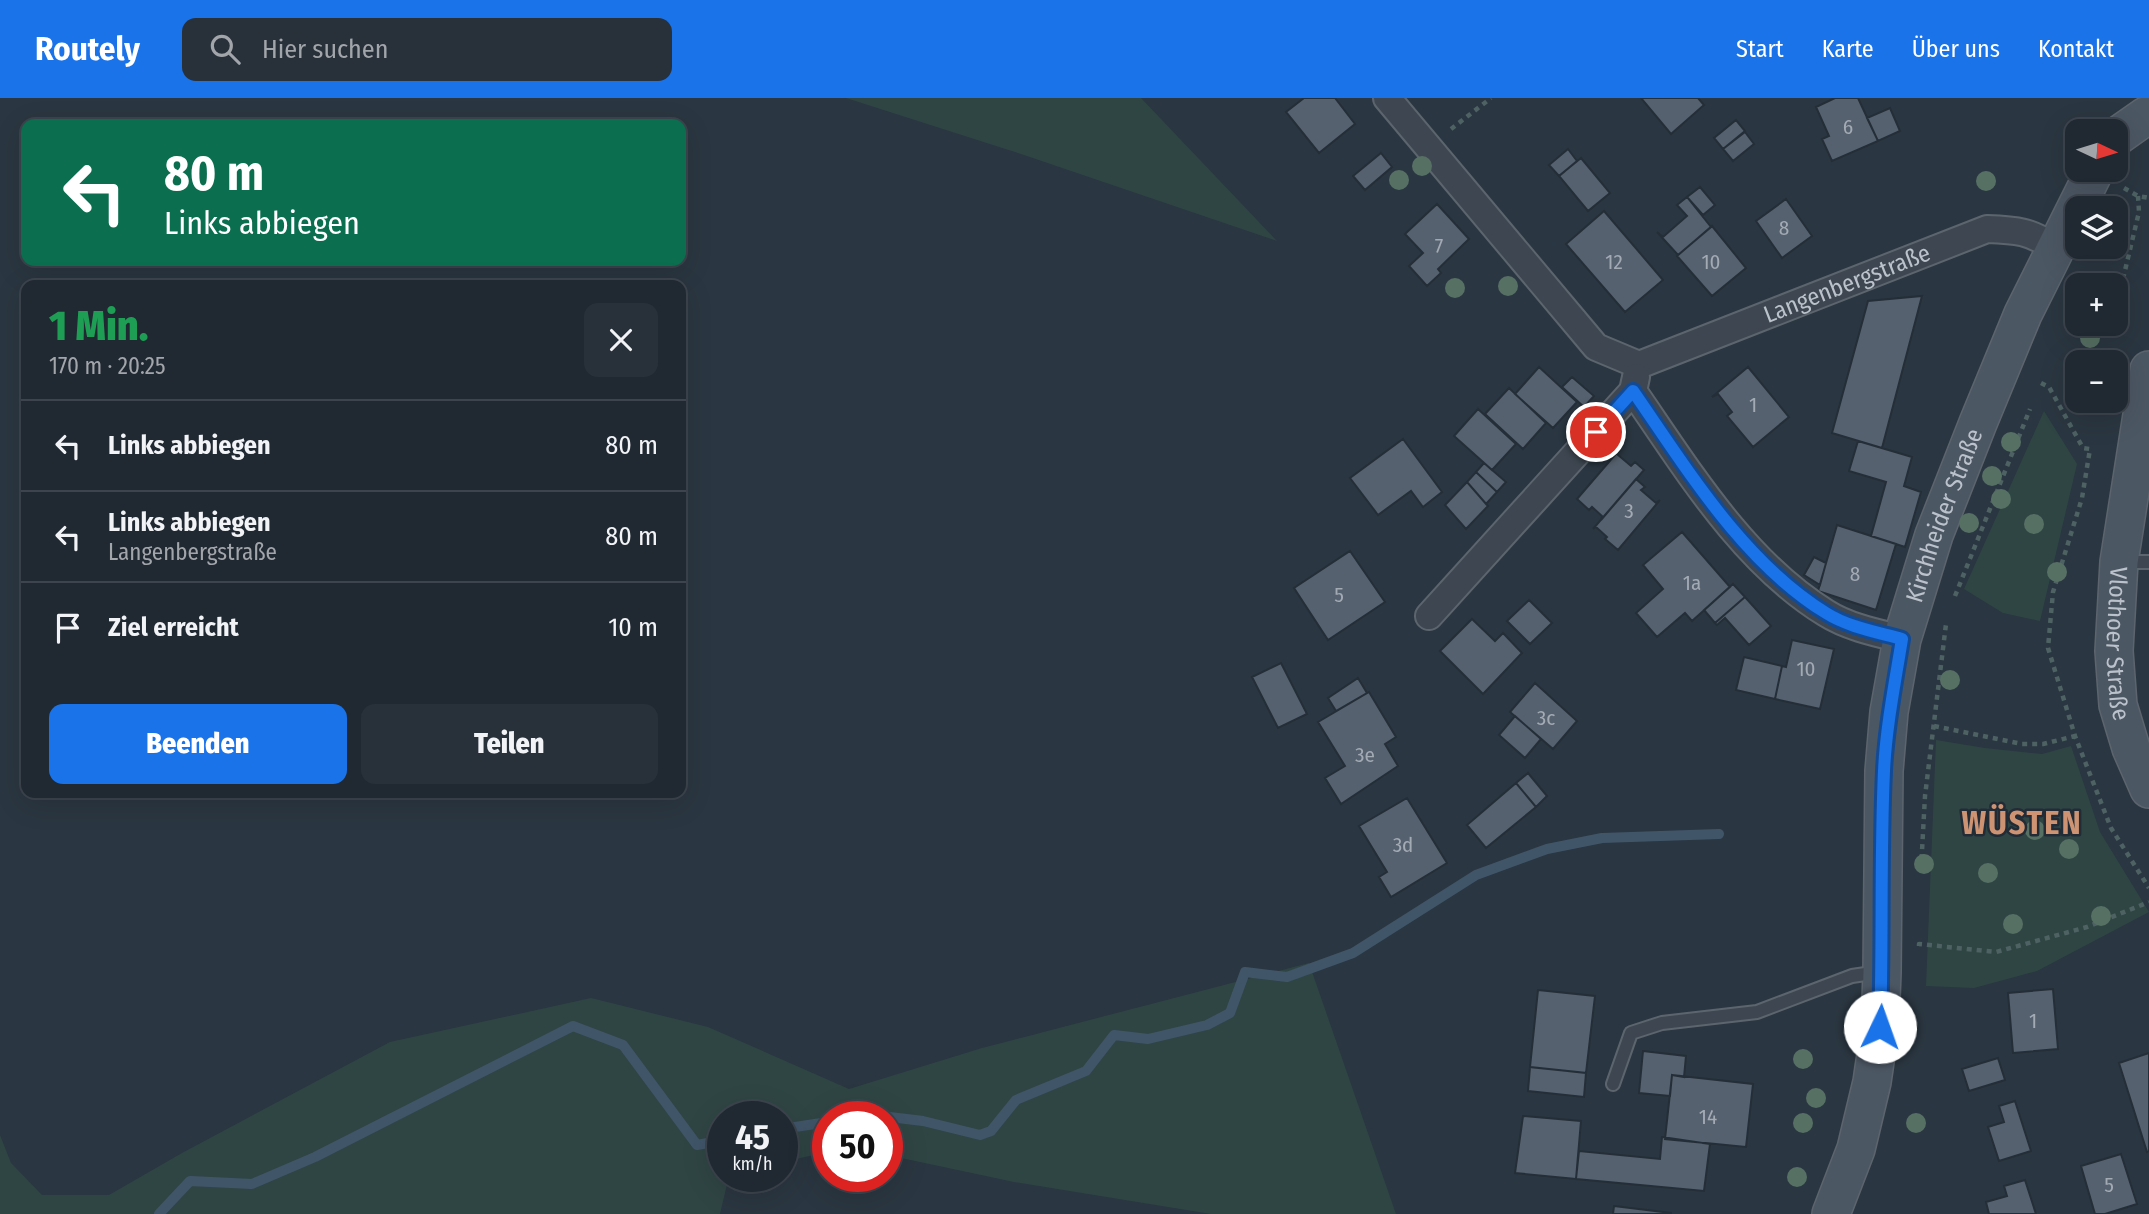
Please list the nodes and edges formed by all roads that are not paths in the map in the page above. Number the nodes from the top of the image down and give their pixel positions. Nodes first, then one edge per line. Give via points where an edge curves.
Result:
1 (1387, 98) edge
2 (2149, 116) edge
3 (2128, 129) edge
4 (2089, 182) edge
5 (2055, 248) junction
6 (1639, 365) junction
7 (2149, 370) edge
8 (1633, 391) junction
9 (2134, 562) edge
10 (1429, 616) dead end
11 (1902, 639) junction
12 (2149, 789) edge
13 (1882, 972) junction
14 (1613, 1084) dead end
15 (1831, 1214) edge

1 - 6 street via 1596,347
2 - 3 main road
4 - 5 main road, Kirchheider Straße
5 - 6 street, Langenbergstraße via 2019,230 1987,229
5 - 11 main road, Kirchheider Straße via 1960,466
6 - 8 street
7 - 9 main road, Vlothoer Straße
8 - 10 street
8 - 11 street via 1738,537 1791,589 1827,614
9 - 12 main road, Vlothoer Straße via 2114,651 2118,705
11 - 13 main road, Kirchheider Straße via 1884,771
13 - 14 lane via 1852,976 1757,1012 1662,1023 1630,1034
13 - 15 main road, Kirchheider Straße via 1872,1082 1856,1149

